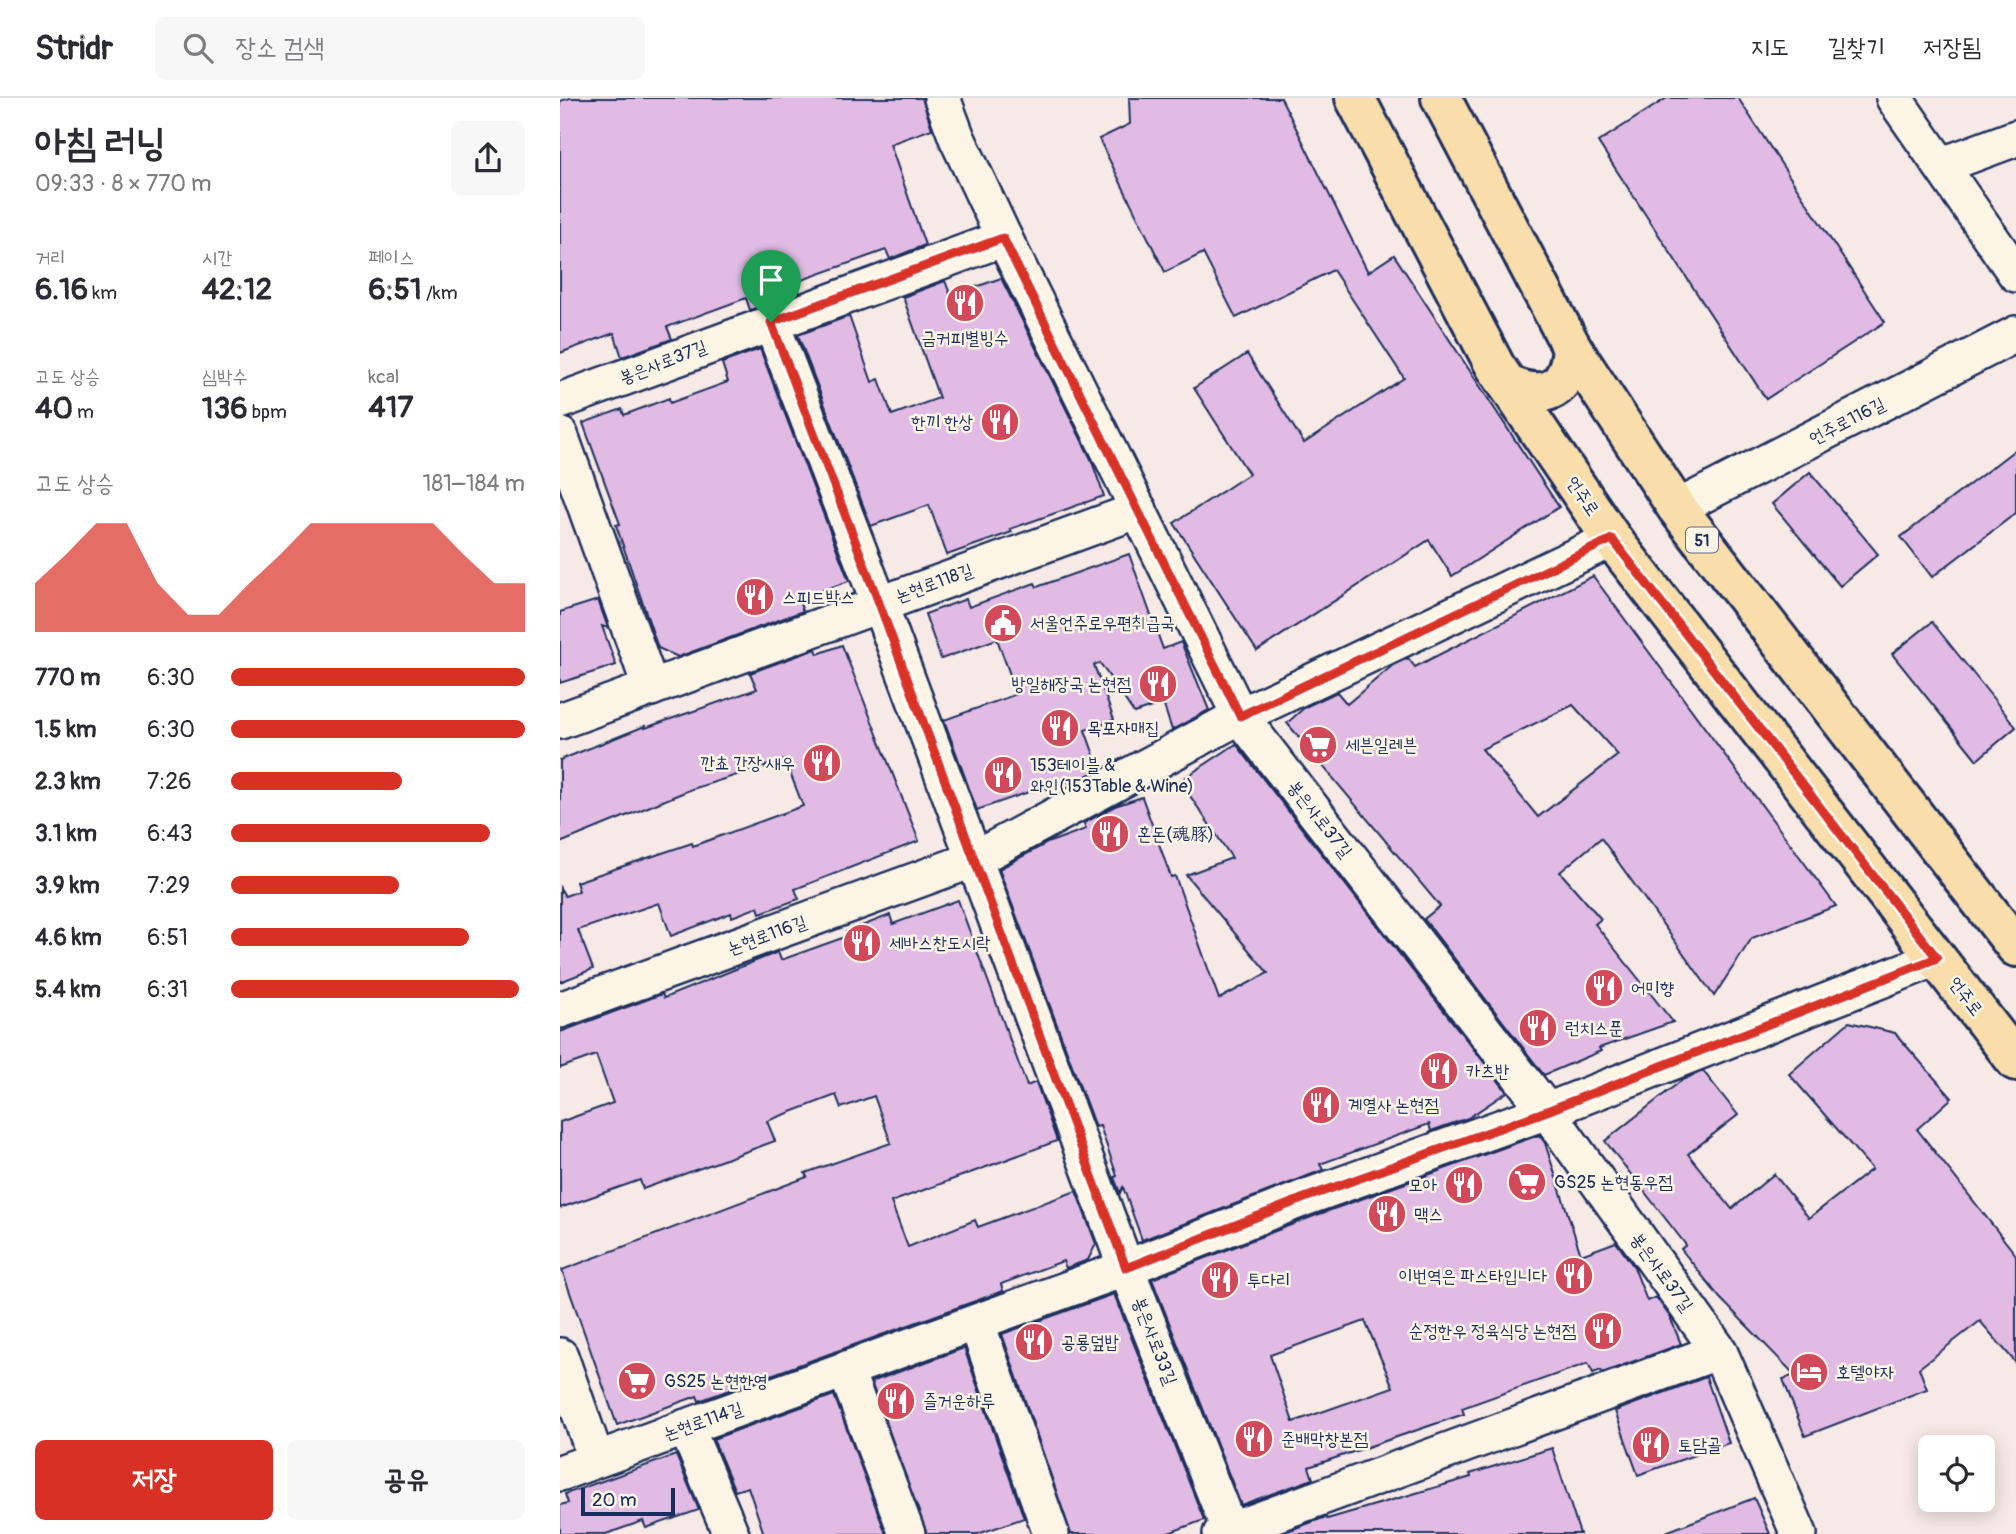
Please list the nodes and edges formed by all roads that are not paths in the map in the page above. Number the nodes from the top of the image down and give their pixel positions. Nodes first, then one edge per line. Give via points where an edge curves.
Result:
1 (942, 98) edge
2 (1355, 98) edge
3 (1441, 98) edge
4 (1894, 98) edge
5 (2016, 138) edge
6 (1943, 165) junction
7 (1003, 238) junction
8 (2016, 274) edge
9 (771, 322) junction
10 (2016, 334) edge
11 (1572, 348) junction
12 (1508, 385) junction
13 (560, 401) edge
14 (560, 435) edge
15 (1677, 508) junction
16 (1139, 510) junction
17 (1612, 539) junction
18 (879, 603) junction
19 (651, 688) junction
20 (1240, 716) junction
21 (560, 721) edge
22 (975, 859) junction
23 (2012, 937) edge
24 (1937, 958) junction
25 (560, 1010) edge
26 (2016, 1061) edge
27 (1547, 1111) junction
28 (1126, 1268) junction
29 (977, 1324) junction
30 (1718, 1350) junction
31 (560, 1356) edge
32 (846, 1371) junction
33 (686, 1427) junction
34 (596, 1459) junction
35 (560, 1473) edge
36 (1227, 1533) edge
37 (731, 1534) edge
38 (907, 1534) edge
39 (1051, 1534) edge
40 (1799, 1534) edge

1 - 7 street, 봉은사로37길
2 - 12 main road, 언주로
3 - 11 main road, 51
4 - 6 street
5 - 6 street
6 - 8 street
7 - 9 street, 봉은사로37길
7 - 16 street, 봉은사로37길
9 - 13 street, 봉은사로37길
9 - 18 street, 봉은사로33길
10 - 15 street, 언주로116길
11 - 12 main road via 1570,363 1557,387 1547,393 1534,394
11 - 15 main road, 51
12 - 17 main road, 언주로
14 - 19 street
15 - 23 main road, 51
16 - 18 street, 논현로118길
16 - 20 street, 봉은사로37길
17 - 20 street, 논현로116길
17 - 24 main road, 언주로
18 - 19 street, 논현로118길
18 - 22 street, 봉은사로33길
19 - 21 street, 논현로118길
20 - 22 street, 논현로116길
20 - 27 street, 봉은사로37길
22 - 25 street, 논현로116길
22 - 28 street, 봉은사로33길
24 - 26 main road, 언주로
24 - 27 street, 논현로114길
27 - 28 street, 논현로114길
27 - 30 street, 봉은사로37길
28 - 29 street, 논현로114길
28 - 36 street, 봉은사로33길
29 - 32 street, 논현로114길
29 - 39 street
30 - 36 street
30 - 40 street, 봉은사로37길
31 - 34 street
32 - 33 street, 논현로114길
32 - 38 street
33 - 34 street, 논현로114길
33 - 37 street
34 - 35 street, 논현로114길

